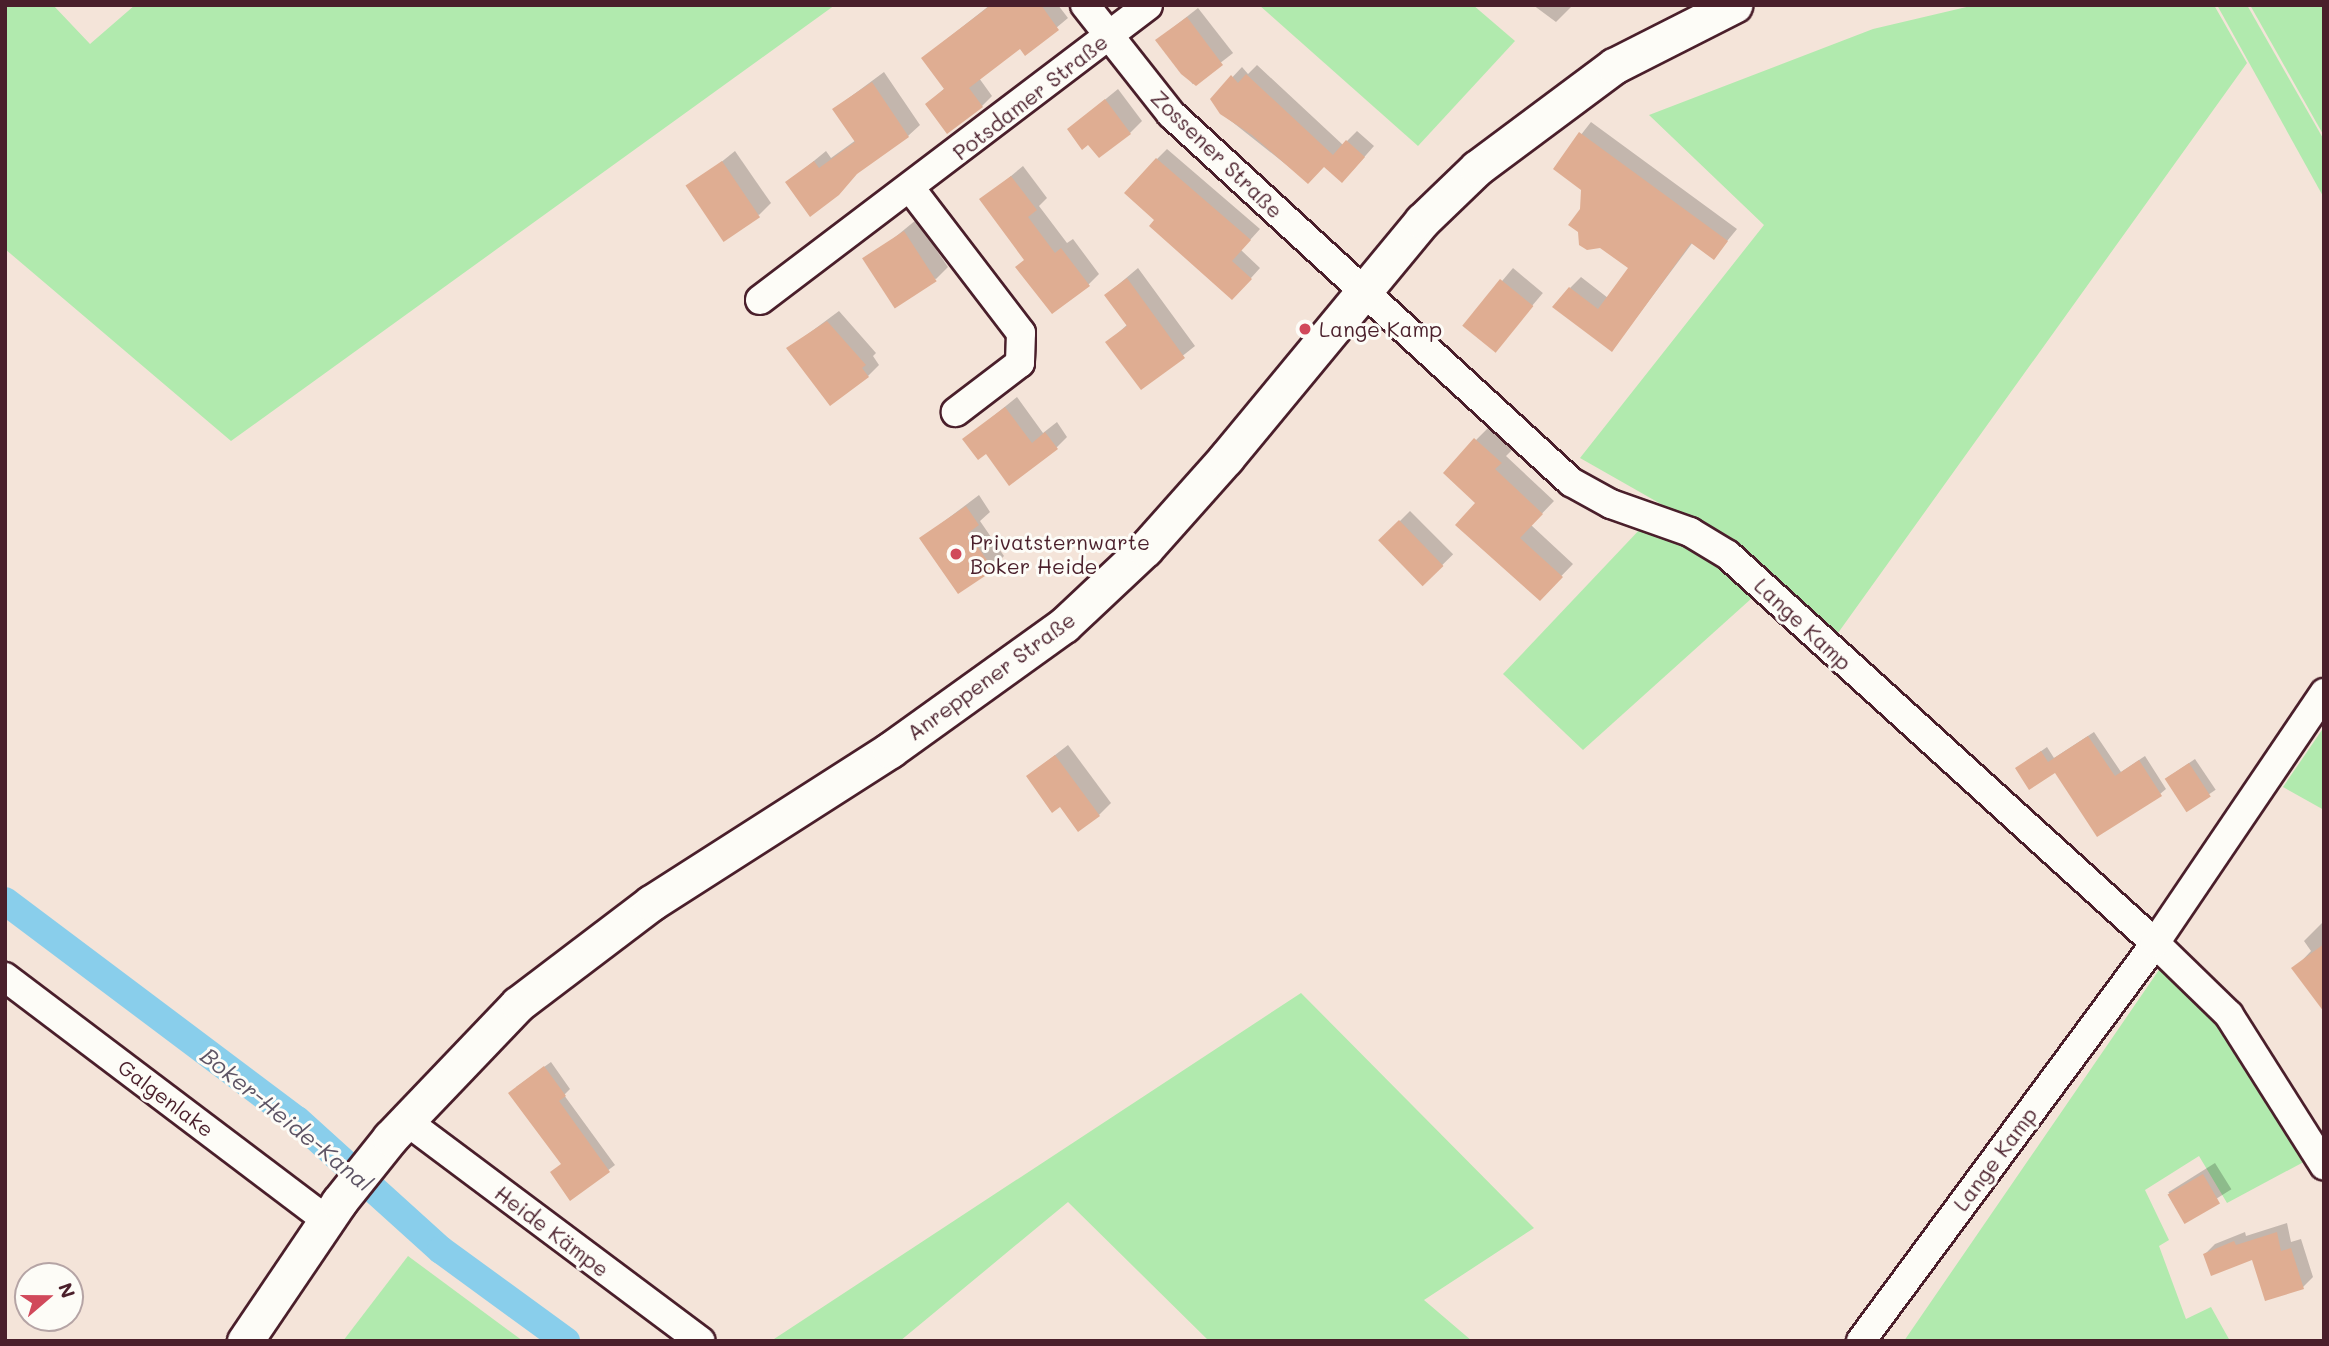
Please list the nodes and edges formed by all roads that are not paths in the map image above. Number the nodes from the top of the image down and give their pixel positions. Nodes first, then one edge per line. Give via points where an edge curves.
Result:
1 (1085, 5) edge
2 (1148, 5) edge
3 (1734, 5) edge
4 (1108, 37) junction
5 (912, 189) junction
6 (1362, 291) junction
7 (760, 300) dead end
8 (956, 412) dead end
9 (2324, 693) edge
10 (2155, 943) junction
11 (5, 977) edge
12 (405, 1120) junction
13 (2324, 1165) edge
14 (326, 1220) junction
15 (245, 1341) edge
16 (700, 1341) edge
17 (1861, 1341) edge

1 - 4 street, Zossener Straße
2 - 4 street, Potsdamer Straße
3 - 6 street, Anreppener Straße via 1614,66 1545,113 1464,180
4 - 5 street, Potsdamer Straße
4 - 6 street, Zossener Straße via 1171,114
5 - 7 street, Potsdamer Straße
5 - 8 street via 1021,333 1020,363
6 - 10 street, Lange Kamp via 1571,482 1611,504 1690,532 1728,555
6 - 12 street, Anreppener Straße via 1226,458 1144,549 1064,625 972,694 651,903 581,954 518,1004
9 - 10 street, Lange Kamp
10 - 13 street, Lange Kamp via 2229,1015
10 - 17 street, Lange Kamp
11 - 14 street, Galgenlake
12 - 14 street, Anreppener Straße
12 - 16 street, Heide Kämpe
14 - 15 street, Anreppener Straße

